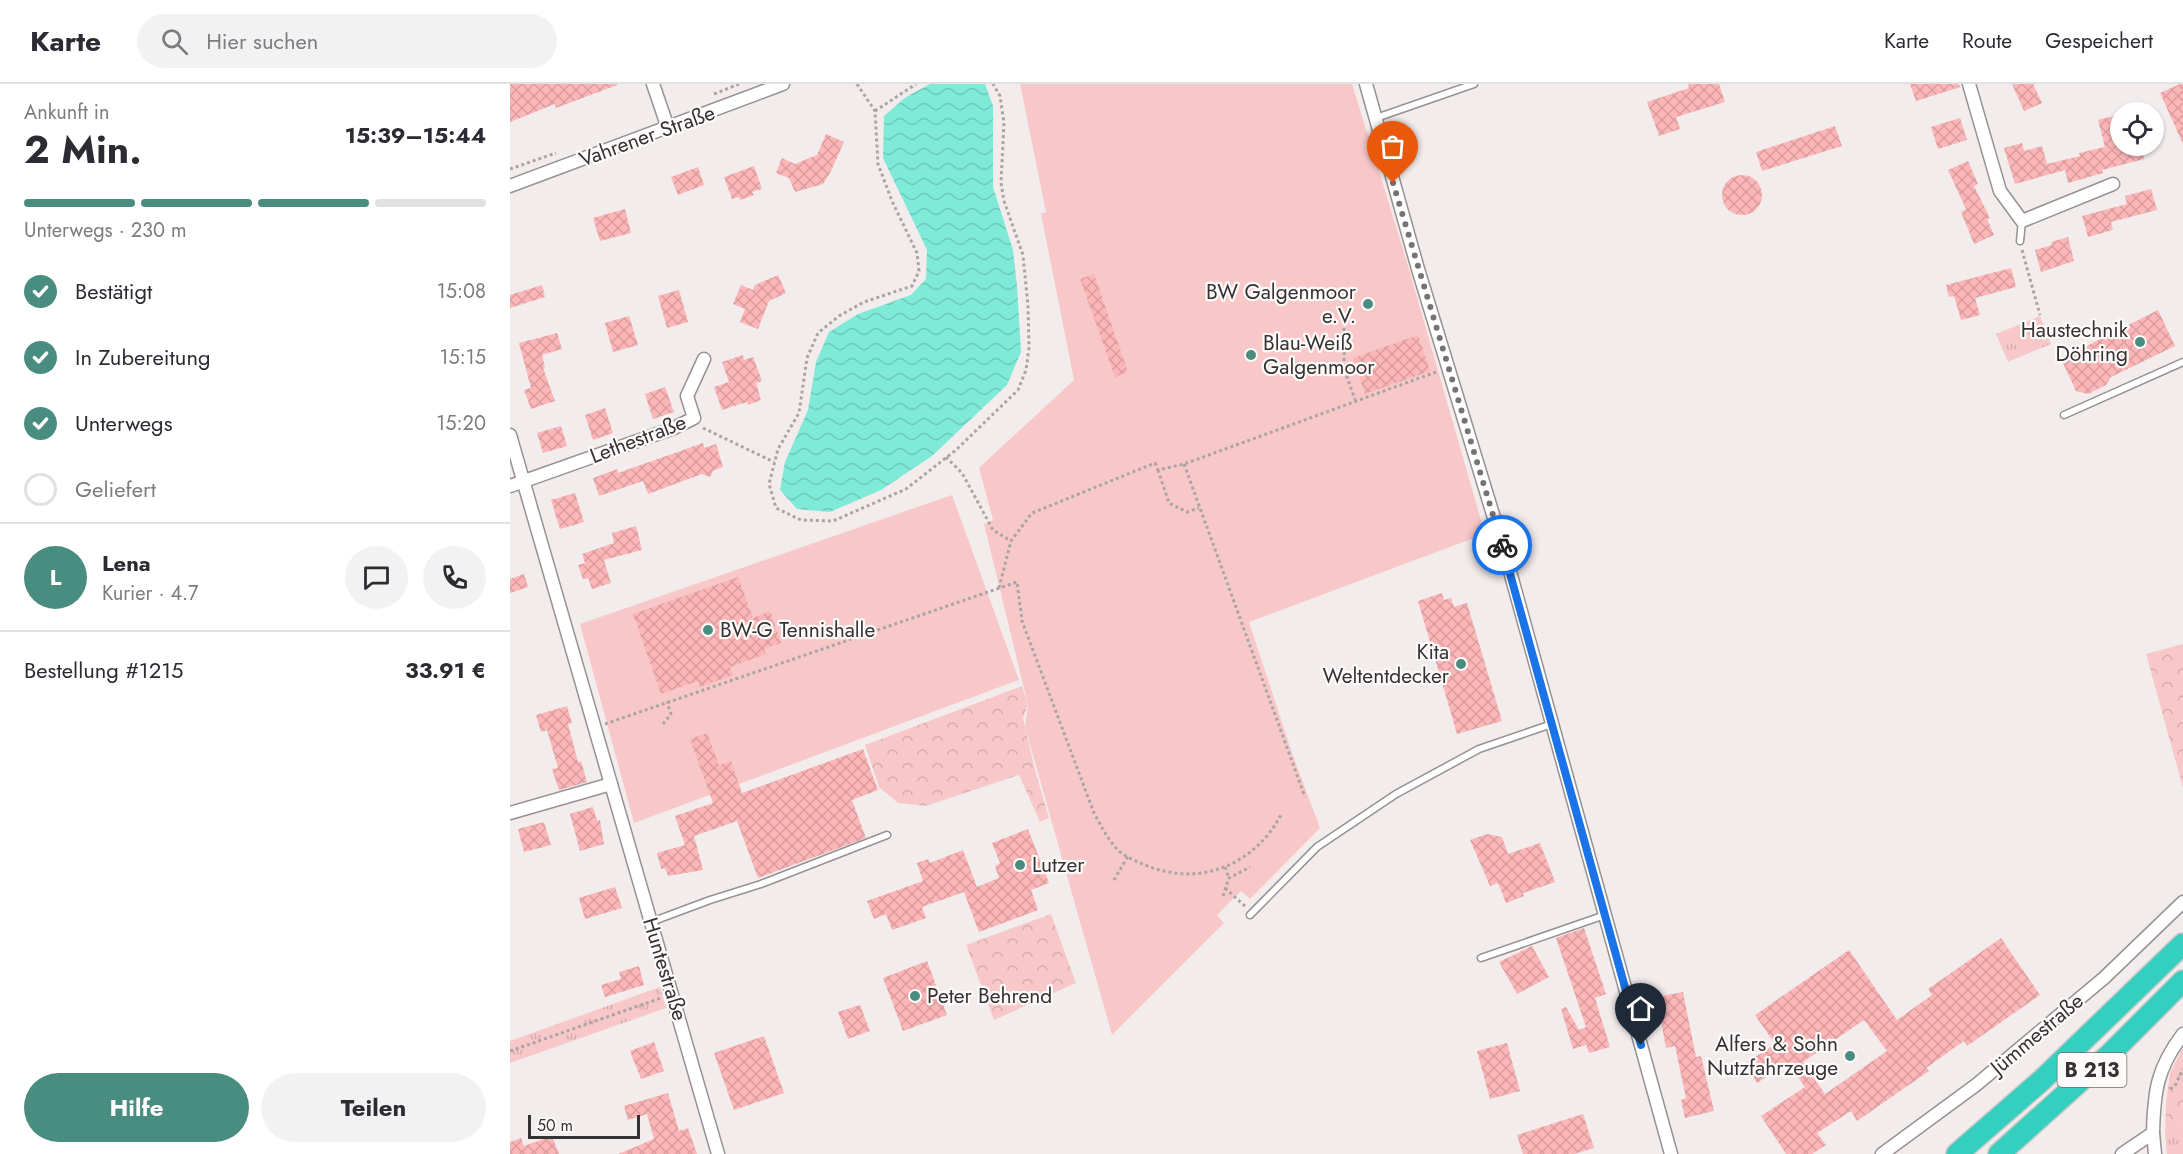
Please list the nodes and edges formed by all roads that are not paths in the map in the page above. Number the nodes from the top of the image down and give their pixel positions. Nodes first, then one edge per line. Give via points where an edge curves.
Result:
1 (653, 84) edge
2 (783, 84) edge
3 (1366, 84) edge
4 (1474, 84) edge
5 (1969, 84) edge
6 (1375, 119) junction
7 (668, 128) junction
8 (2113, 184) dead end
9 (510, 186) edge
10 (2022, 221) junction
11 (2020, 241) road end
12 (704, 359) dead end
13 (2183, 362) edge
14 (2064, 415) dead end
15 (510, 435) edge
16 (522, 481) junction
17 (510, 486) edge
18 (1552, 724) junction
19 (611, 784) junction
20 (510, 813) edge
21 (887, 835) dead end
22 (2183, 902) edge
23 (1251, 914) road end
24 (1605, 915) junction
25 (651, 922) junction
26 (2183, 930) edge
27 (2183, 944) edge
28 (1480, 958) dead end
29 (2183, 981) edge
30 (2105, 1021) junction
31 (2183, 1034) edge
32 (2153, 1133) junction
33 (718, 1154) edge
34 (1671, 1154) edge
35 (1882, 1154) edge
36 (1957, 1154) edge
37 (1999, 1154) edge
38 (2122, 1154) edge
39 (2155, 1154) edge

1 - 7 street
2 - 7 street, Vahrener Straße
3 - 6 street
4 - 6 lane
5 - 10 street via 2000,191
6 - 18 street
7 - 9 street, Vahrener Straße
8 - 10 street
10 - 11 lane
12 - 16 street, Lethestraße via 687,396 694,418
13 - 14 lane
15 - 16 street, Huntestraße
16 - 17 street, Lethestraße
16 - 19 street, Huntestraße
18 - 23 lane via 1479,749 1396,794 1317,847
18 - 24 street
19 - 20 street
19 - 25 street, Huntestraße
21 - 25 lane
22 - 35 street, Jümmestraße via 2103,978 1976,1085
24 - 28 lane
24 - 34 street
25 - 33 street, Huntestraße
26 - 30 highway, B 213 via 2109,1004
27 - 30 highway, B 213
29 - 37 highway, B 213
30 - 36 highway, B 213
31 - 32 street via 2168,1054 2158,1078
32 - 38 street
32 - 39 street

